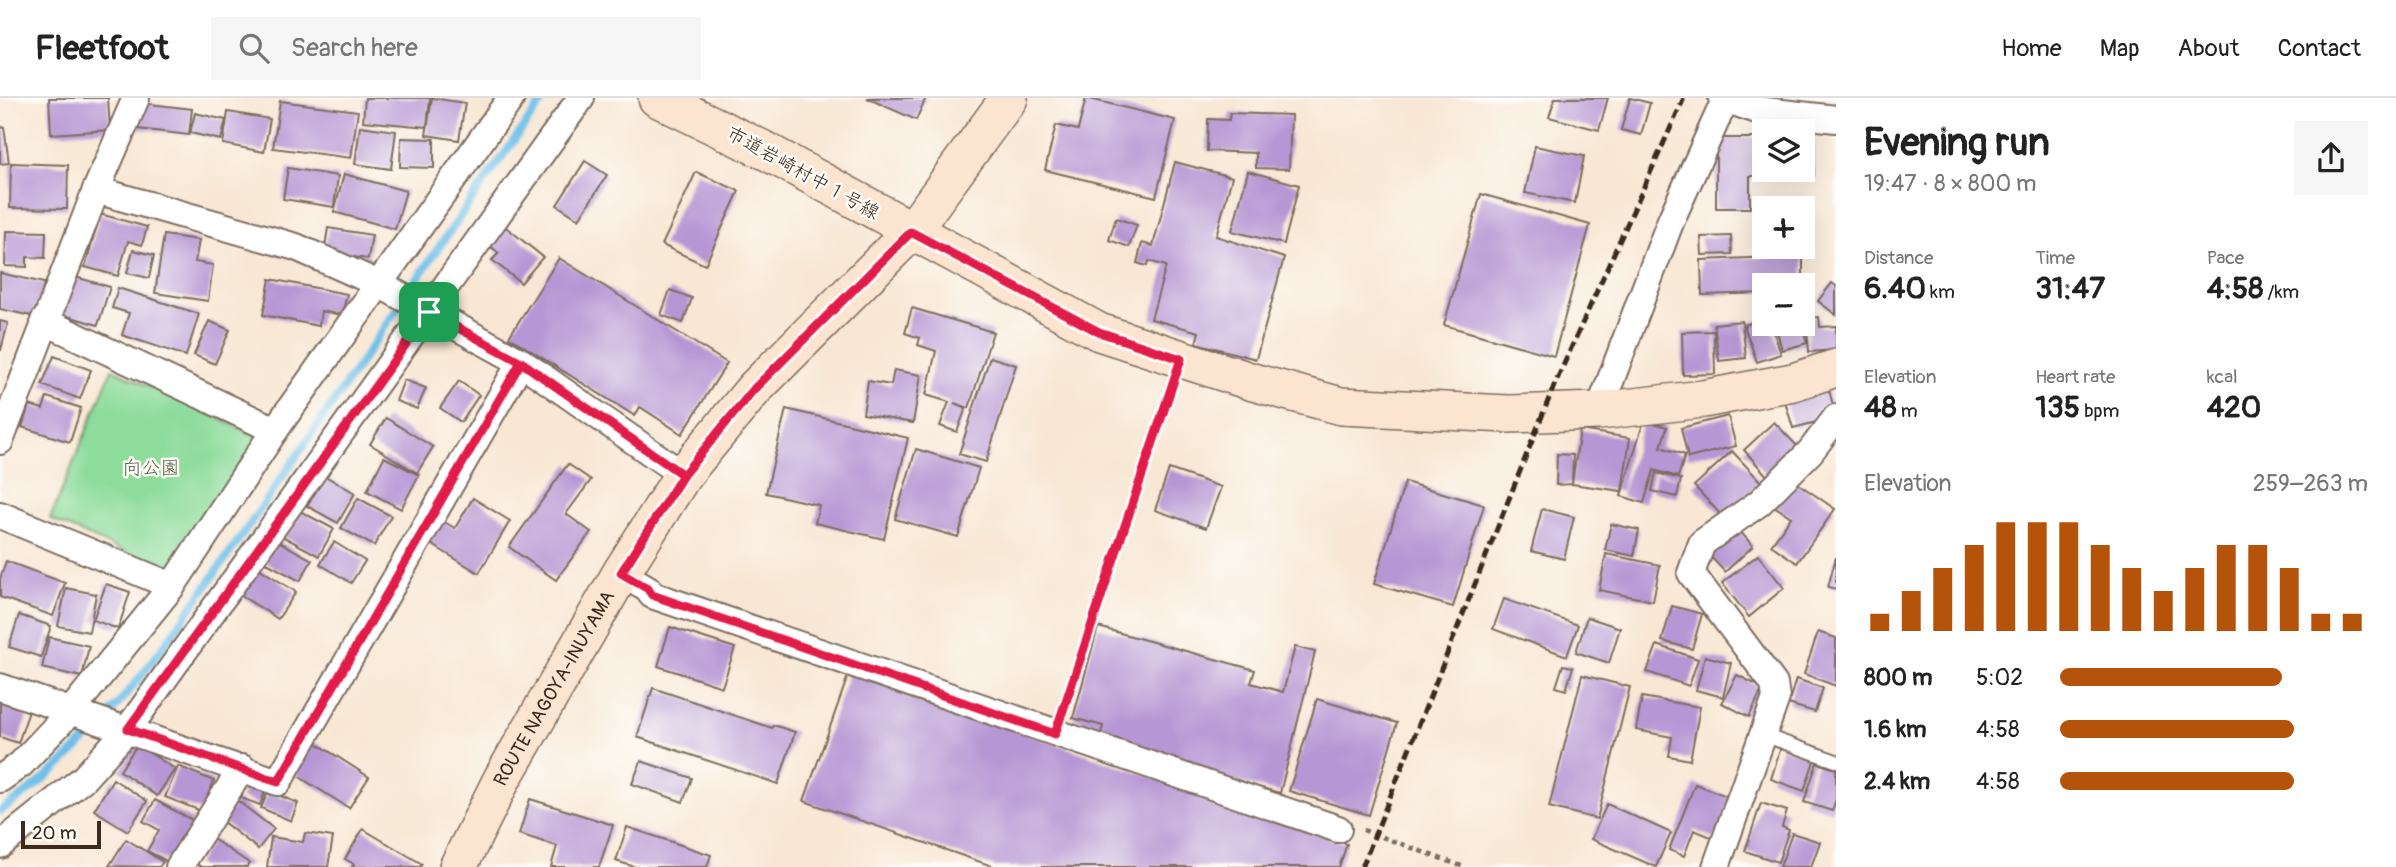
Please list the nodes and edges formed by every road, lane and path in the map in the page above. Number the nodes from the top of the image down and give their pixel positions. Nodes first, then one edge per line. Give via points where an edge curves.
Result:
1 (136, 98) edge
2 (511, 98) edge
3 (581, 98) edge
4 (657, 98) edge
5 (1009, 98) edge
6 (1724, 98) edge
7 (1836, 119) edge
8 (96, 190) junction
9 (911, 232) junction
10 (384, 287) junction
11 (425, 310) junction
12 (44, 321) junction
13 (1181, 359) junction
14 (521, 362) junction
15 (1836, 368) edge
16 (1599, 411) junction
17 (1836, 418) edge
18 (275, 430) junction
19 (0, 441) edge
20 (683, 475) junction
21 (0, 515) edge
22 (621, 573) junction
23 (172, 586) junction
24 (0, 687) edge
25 (77, 713) junction
26 (124, 727) junction
27 (1055, 734) junction
28 (1763, 735) junction
29 (1836, 761) edge
30 (242, 768) junction
31 (0, 779) edge
32 (1338, 829) joint
33 (0, 845) edge
34 (179, 867) edge
35 (458, 867) edge
36 (1464, 867) edge
37 (1716, 867) edge

1 - 8 street
2 - 10 street
3 - 11 street
4 - 9 street, 市道岩崎村中１号線 via 766,151
5 - 9 street, ROUTE NAGOYA-INUYAMA
6 - 7 street via 1757,110
6 - 16 street via 1671,220
8 - 10 street via 296,247
8 - 12 street
9 - 13 street, 市道岩崎村中１号線 via 1099,332
9 - 20 street, ROUTE NAGOYA-INUYAMA via 754,389
10 - 11 street
10 - 18 street
11 - 14 street
11 - 26 street
12 - 18 street
12 - 19 street
13 - 16 street, 市道岩崎村中１号線 via 1341,406 1508,414
13 - 27 path
14 - 20 street
14 - 30 street via 278,782
15 - 16 street, 市道岩崎村中１号線 via 1793,382 1703,399
17 - 28 street via 1810,452 1759,503 1702,543 1691,573 1774,684 1776,698
18 - 23 street
20 - 22 street, ROUTE NAGOYA-INUYAMA
21 - 23 street
22 - 27 street via 652,595
22 - 35 street, ROUTE NAGOYA-INUYAMA via 502,779
23 - 25 street
24 - 25 street
25 - 26 street
25 - 31 street
26 - 30 street
26 - 33 street via 84,778
27 - 32 street
28 - 29 lane
28 - 37 street
30 - 34 street
32 - 36 path via 1366,830

